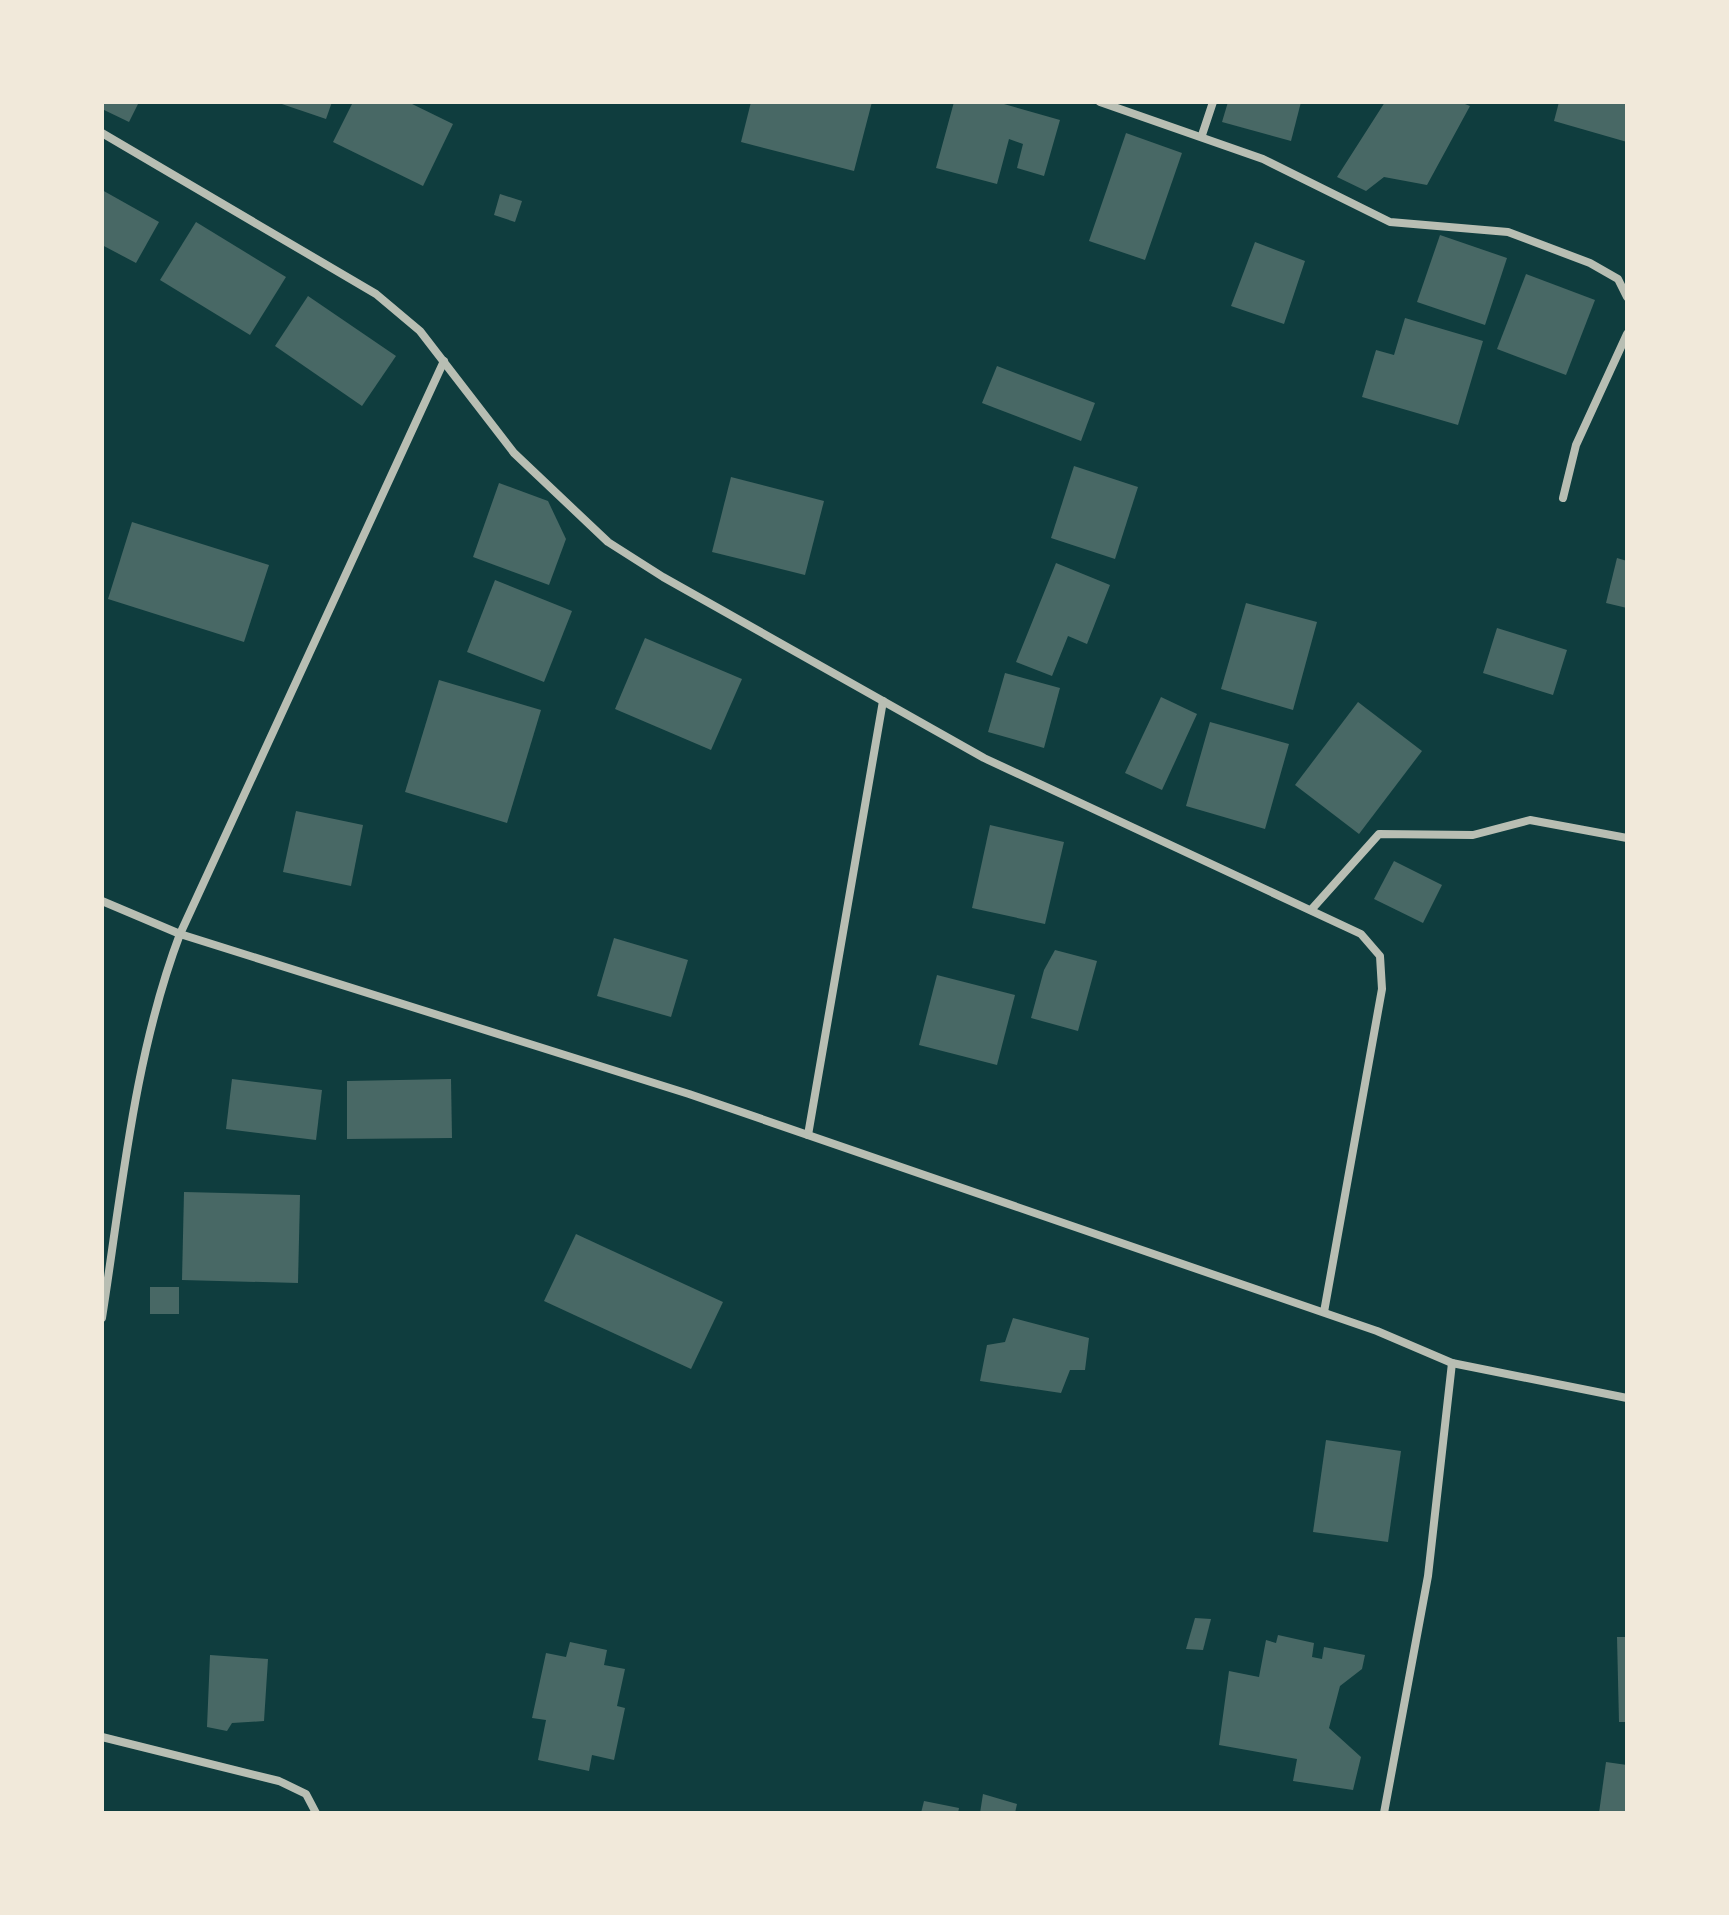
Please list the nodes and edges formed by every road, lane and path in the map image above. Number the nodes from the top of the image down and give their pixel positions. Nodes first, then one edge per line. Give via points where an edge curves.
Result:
1 (1100, 102) edge
2 (1213, 102) edge
3 (102, 133) edge
4 (1202, 135) junction
5 (1627, 297) edge
6 (1627, 334) edge
7 (444, 361) junction
8 (1563, 498) dead end
9 (883, 701) junction
10 (1627, 838) edge
11 (102, 901) edge
12 (1311, 910) junction
13 (180, 934) junction
14 (808, 1135) junction
15 (1324, 1312) junction
16 (102, 1318) edge
17 (1452, 1363) junction
18 (1627, 1398) edge
19 (102, 1737) edge
20 (316, 1813) edge
21 (1384, 1813) edge

1 - 4 street
2 - 4 street
3 - 7 street via 376,294 420,331
4 - 5 street via 1390,222 1508,232 1590,263 1618,279
6 - 8 street via 1576,445
7 - 9 street via 514,453 608,542
7 - 13 street
9 - 12 street via 984,758
9 - 14 street
10 - 12 street via 1530,820 1473,835 1379,834
11 - 13 street
12 - 15 street via 1361,934 1380,956 1382,989
13 - 14 street
13 - 16 street via 160,988 141,1070
14 - 15 street
15 - 17 street
17 - 18 street
17 - 21 street via 1428,1576
19 - 20 street via 279,1781 306,1794

